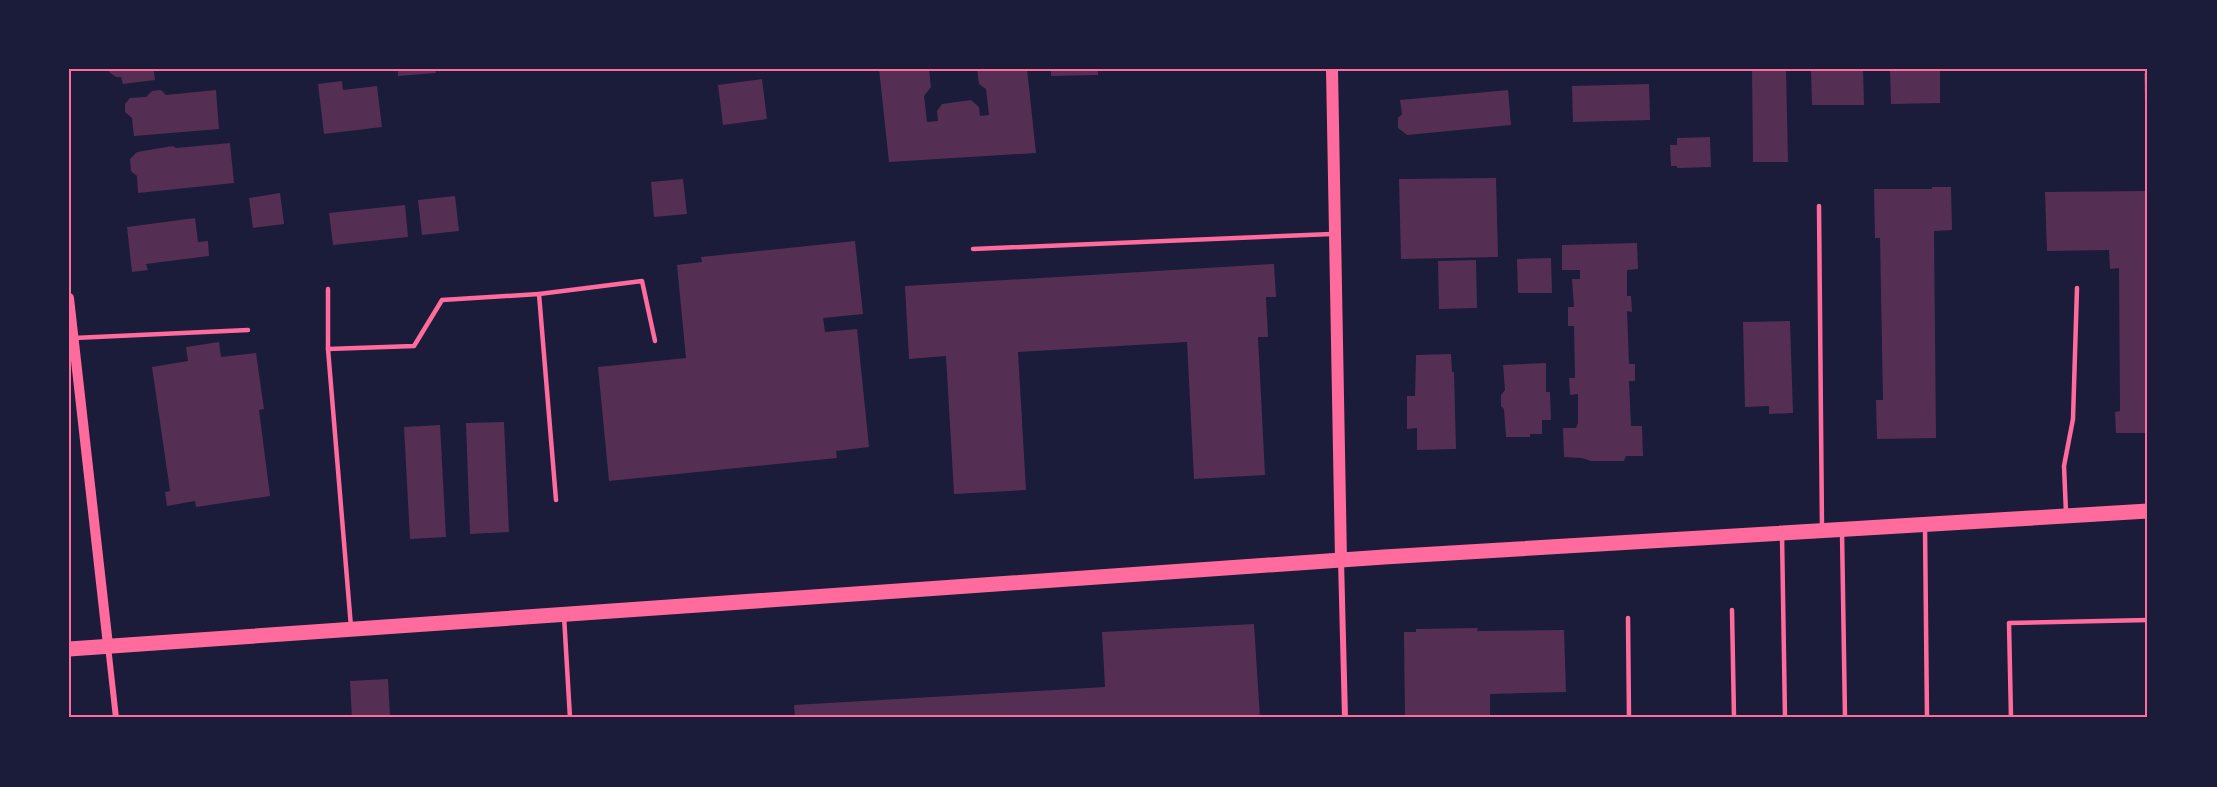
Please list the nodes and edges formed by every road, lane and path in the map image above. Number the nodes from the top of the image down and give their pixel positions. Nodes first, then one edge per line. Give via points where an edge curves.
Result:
1 (1332, 69) edge
2 (1819, 206) dead end
3 (1335, 234) junction
4 (973, 249) dead end
5 (2077, 288) dead end
6 (328, 289) dead end
7 (539, 294) junction
8 (69, 298) edge
9 (248, 330) dead end
10 (73, 338) junction
11 (655, 341) dead end
12 (328, 349) junction
13 (556, 500) dead end
14 (2148, 511) edge
15 (2066, 516) junction
16 (1925, 524) junction
17 (1842, 529) junction
18 (1822, 531) junction
19 (1782, 533) junction
20 (1341, 560) junction
21 (1732, 610) dead end
22 (564, 614) junction
23 (1628, 618) dead end
24 (2148, 620) edge
25 (351, 628) junction
26 (108, 645) junction
27 (69, 650) edge
28 (116, 718) edge
29 (570, 718) edge
30 (1345, 718) edge
31 (1629, 718) edge
32 (1734, 718) edge
33 (1785, 718) edge
34 (1845, 718) edge
35 (1927, 718) edge
36 (2011, 718) edge

1 - 3 main road
2 - 18 lane
3 - 4 lane
3 - 20 main road
5 - 15 lane via 2073,419 2064,466
6 - 12 lane
7 - 11 lane via 642,281
7 - 12 lane via 442,300 414,346
7 - 13 lane
8 - 10 street
9 - 10 lane
10 - 26 street
12 - 25 lane
14 - 15 main road
15 - 16 main road
16 - 17 main road
16 - 35 lane
17 - 18 main road
17 - 34 lane
18 - 19 main road
19 - 20 main road
19 - 33 lane
20 - 22 main road
20 - 30 street
21 - 32 lane
22 - 25 main road
22 - 29 lane
23 - 31 lane
24 - 36 lane via 2009,623
25 - 26 main road
26 - 27 main road
26 - 28 street

